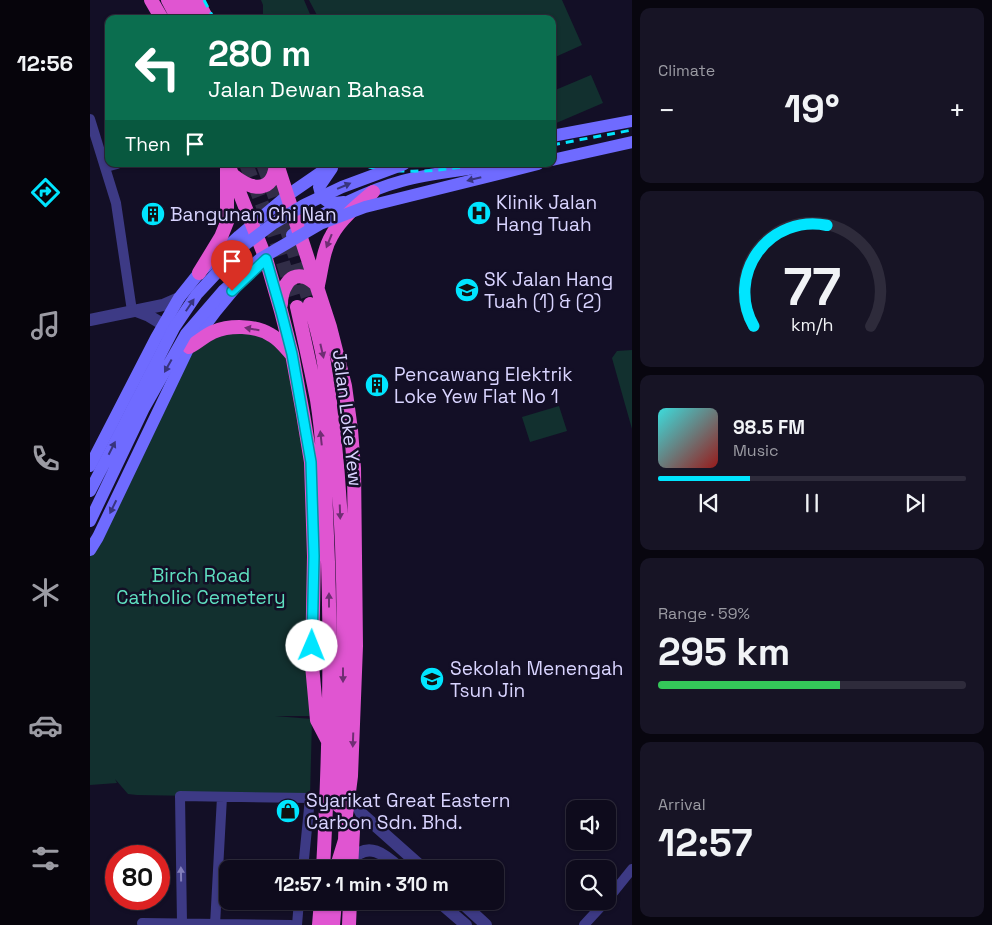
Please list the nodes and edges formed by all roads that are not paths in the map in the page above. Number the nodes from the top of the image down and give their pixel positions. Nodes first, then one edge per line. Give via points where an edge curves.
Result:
1 (152, 0) edge
2 (168, 0) edge
3 (183, 0) edge
4 (197, 0) edge
5 (160, 15) edge
6 (176, 15) edge
7 (191, 15) edge
8 (205, 15) edge
9 (90, 119) edge
10 (632, 121) edge
11 (587, 130) junction
12 (556, 135) edge
13 (632, 135) edge
14 (632, 142) edge
15 (591, 144) junction
16 (556, 151) edge
17 (556, 159) edge
18 (105, 164) edge
19 (106, 167) edge
20 (275, 167) edge
21 (277, 167) edge
22 (330, 167) edge
23 (332, 167) edge
24 (396, 167) edge
25 (480, 167) edge
26 (526, 167) edge
27 (230, 168) edge
28 (373, 192) junction
29 (288, 195) junction
30 (351, 201) junction
31 (252, 225) junction
32 (299, 229) junction
33 (266, 259) junction
34 (199, 273) junction
35 (318, 286) junction
36 (179, 298) junction
37 (134, 311) junction
38 (281, 311) junction
39 (90, 320) edge
40 (164, 325) junction
41 (189, 347) junction
42 (292, 354) junction
43 (90, 466) edge
44 (90, 491) edge
45 (90, 521) edge
46 (90, 550) edge
47 (329, 743) junction
48 (351, 776) junction
49 (222, 797) junction
50 (354, 799) junction
51 (398, 846) junction
52 (389, 858) joint
53 (303, 860) edge
54 (332, 860) edge
55 (332, 860) edge
56 (336, 860) edge
57 (351, 860) edge
58 (354, 860) edge
59 (414, 860) edge
60 (632, 869) edge
61 (616, 889) edge
62 (298, 910) edge
63 (320, 910) edge
64 (334, 910) edge
65 (350, 910) edge
66 (448, 910) edge
67 (470, 910) edge
68 (598, 910) edge
69 (142, 922) dead end
70 (182, 923) junction
71 (215, 924) edge
72 (291, 925) edge
73 (297, 925) edge
74 (319, 925) edge
75 (333, 925) edge
76 (349, 925) edge
77 (466, 925) edge
78 (486, 925) edge
79 (584, 925) edge

1 - 5 highway
2 - 6 highway
3 - 7 highway
4 - 8 highway
9 - 18 street
10 - 11 main road
11 - 12 main road
11 - 15 main road
13 - 15 main road
14 - 17 main road
15 - 16 main road
19 - 37 street via 119,219
20 - 27 highway via 272,180 259,187 250,186
21 - 29 highway
22 - 29 main road
23 - 30 main road via 319,187 320,195 327,202
44 -> 24 main road, bridge via 174,328 220,268 246,244 304,205
25 - 28 main road via 403,180
26 -> 45 main road, bridge via 365,207 320,224 260,259 224,290 186,334 144,408
27 - 31 highway
27 - 34 highway via 227,222
28 - 30 main road
28 -> 35 highway via 332,232
29 - 31 main road
29 - 32 highway
30 - 32 main road
31 - 33 highway
31 - 34 main road
32 - 33 main road
32 - 35 highway
33 - 38 highway
33 - 41 main road via 232,291
34 - 36 main road
35 - 38 highway via 306,277 292,278 283,290
35 -> 48 highway via 345,386 354,468 356,614
36 - 37 street
36 - 40 main road
37 - 39 street
37 - 40 street
38 - 42 highway
40 - 43 main road
42 -> 41 highway via 270,334 235,327 214,332
41 -> 46 main road
42 - 47 highway via 311,462 314,556 312,665 317,720
47 -> 54 highway, Jalan Loke Yew via 324,474 303,305 324,360 339,478 343,680
47 - 55 highway, Jalan Loke Yew
48 - 50 highway
48 - 56 highway via 345,840
49 - 53 street via 310,798
70 -> 49 street via 180,796
49 - 71 street
50 - 51 street via 361,813
50 - 57 highway
51 - 52 street via 383,844
51 - 59 street
52 - 58 street via 366,850 357,854
60 - 61 street
62 - 73 street
63 - 74 highway
64 - 75 highway
65 - 76 highway
66 - 77 street
67 - 78 street
68 - 79 street
69 - 70 street
70 - 71 street
71 - 72 street

